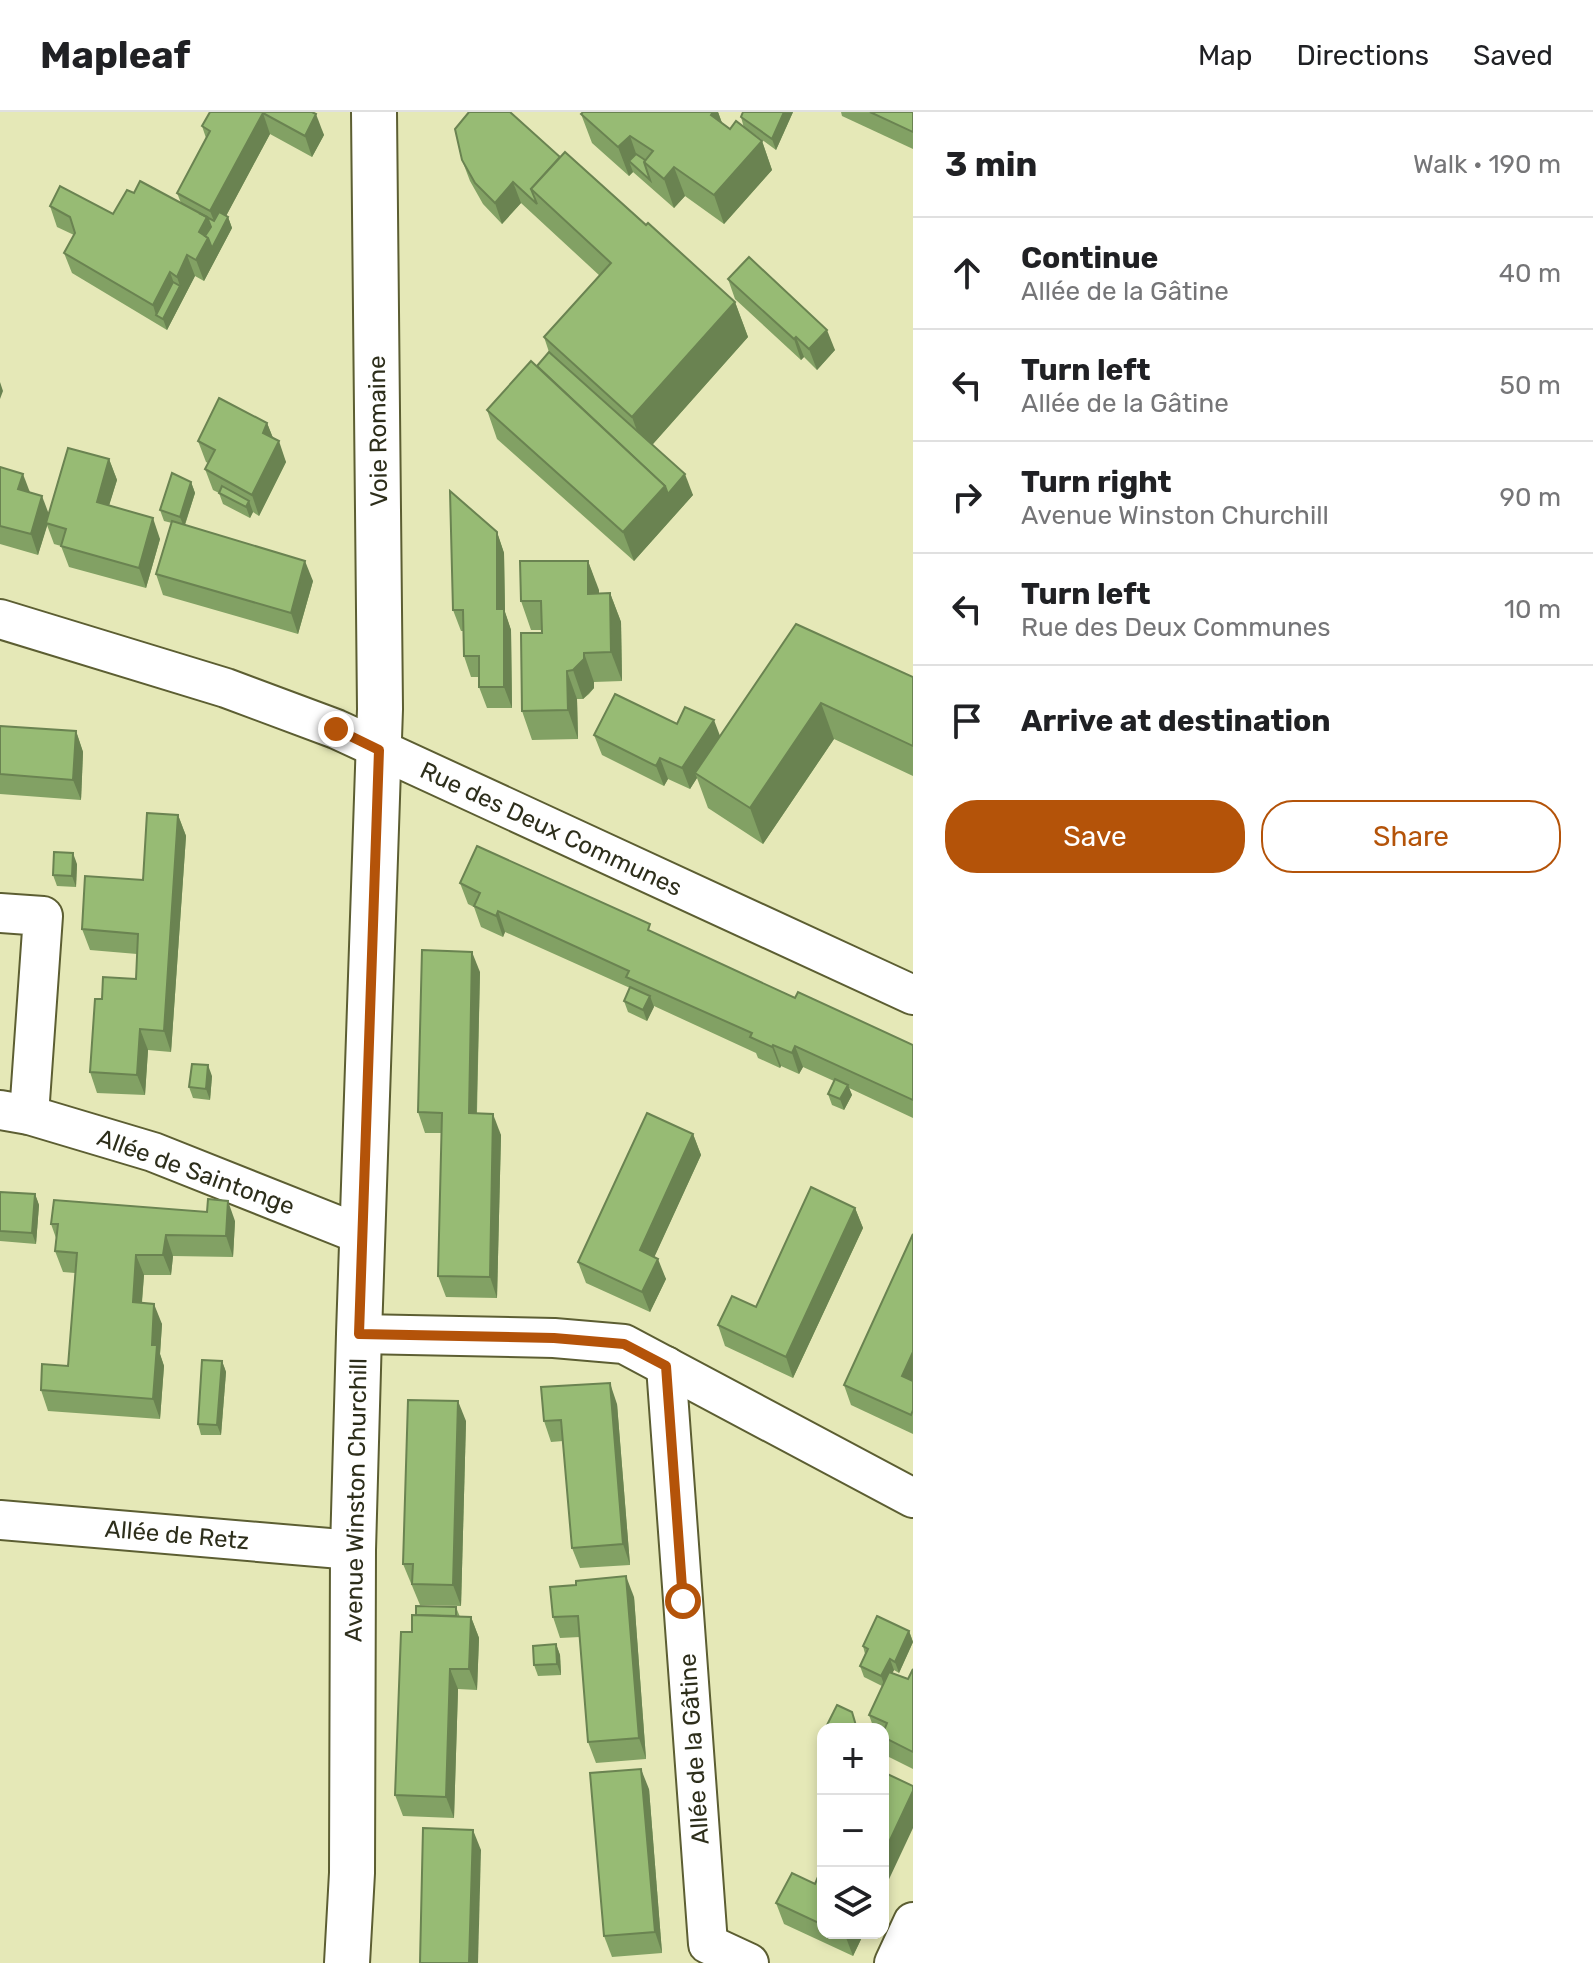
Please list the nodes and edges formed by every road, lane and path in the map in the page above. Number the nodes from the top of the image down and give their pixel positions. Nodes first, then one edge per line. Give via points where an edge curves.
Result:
1 (374, 112) edge
2 (0, 619) edge
3 (379, 750) junction
4 (0, 913) edge
5 (913, 995) edge
6 (15, 1113) edge
7 (362, 1235) junction
8 (359, 1334) junction
9 (666, 1366) junction
10 (913, 1498) edge
11 (0, 1520) edge
12 (353, 1550) junction
13 (913, 1922) edge
14 (347, 1963) edge
15 (749, 1963) edge
16 (894, 1963) edge

1 - 3 street, Voie Romaine
2 - 3 street, Rue des Deux Communes via 226,688
3 - 5 street, Rue des Deux Communes
3 - 7 street, Avenue Winston Churchill
4 - 6 street, Allée de Saintonge via 43,916
6 - 7 street, Allée de Saintonge via 153,1152
7 - 8 street, Avenue Winston Churchill
8 - 9 street via 624,1344
8 - 12 street, Avenue Winston Churchill
9 - 10 street
9 - 15 street, Allée de la Gâtine via 708,1944
11 - 12 street, Allée de Retz
12 - 14 street, Avenue Winston Churchill
13 - 16 street

